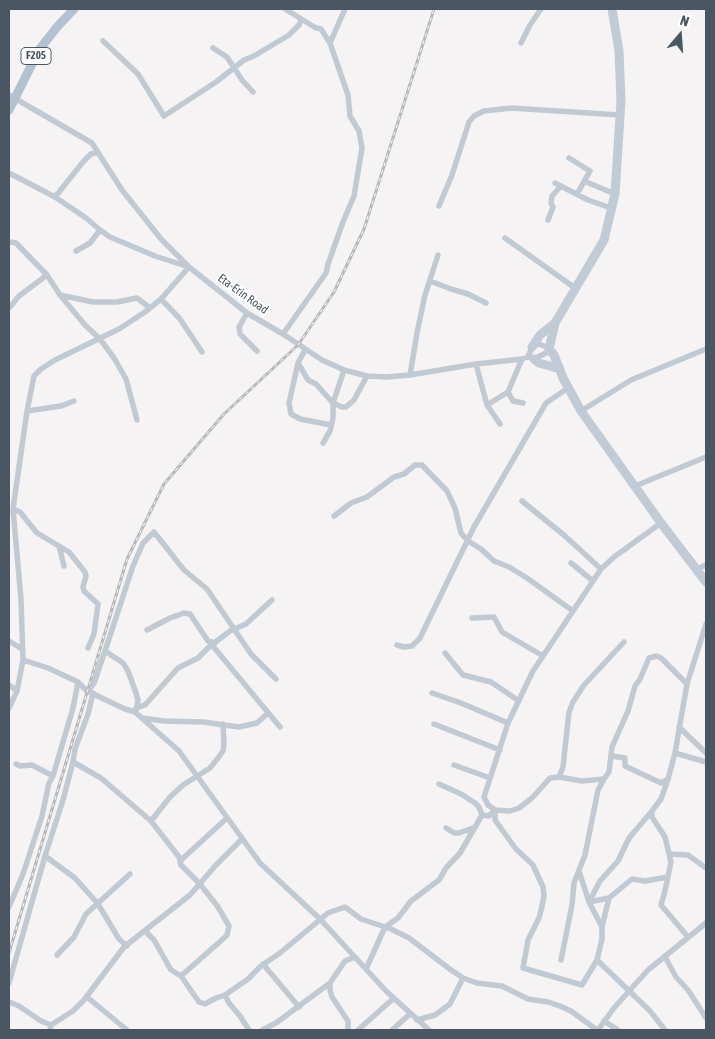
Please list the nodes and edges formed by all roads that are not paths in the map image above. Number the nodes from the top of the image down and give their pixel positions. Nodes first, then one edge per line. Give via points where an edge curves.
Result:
1 (69, 9) edge
2 (286, 9) edge
3 (345, 9) edge
4 (541, 9) edge
5 (612, 9) edge
6 (301, 19) junction
7 (103, 41) dead end
8 (330, 43) junction
9 (522, 43) dead end
10 (214, 48) dead end
11 (235, 68) junction
12 (254, 92) dead end
13 (11, 97) edge
14 (9, 110) edge
15 (620, 115) junction
16 (98, 152) junction
17 (569, 158) dead end
18 (9, 173) edge
19 (584, 181) junction
20 (554, 183) dead end
21 (561, 186) junction
22 (577, 194) junction
23 (615, 194) junction
24 (55, 197) junction
25 (439, 206) dead end
26 (611, 208) junction
27 (548, 220) dead end
28 (100, 230) junction
29 (505, 238) dead end
30 (9, 242) edge
31 (76, 251) dead end
32 (438, 255) dead end
33 (189, 267) junction
34 (47, 275) junction
35 (430, 281) junction
36 (575, 288) junction
37 (60, 295) junction
38 (161, 299) junction
39 (486, 303) dead end
40 (9, 308) edge
41 (148, 310) junction
42 (247, 313) junction
43 (555, 323) junction
44 (283, 334) junction
45 (100, 339) junction
46 (532, 347) junction
47 (548, 349) junction
48 (706, 349) edge
49 (305, 350) junction
50 (257, 351) dead end
51 (202, 352) dead end
52 (528, 358) junction
53 (298, 363) junction
54 (476, 364) junction
55 (560, 369) junction
56 (344, 370) junction
57 (410, 375) junction
58 (367, 376) junction
59 (568, 388) junction
60 (508, 392) junction
61 (74, 400) dead end
62 (333, 403) junction
63 (487, 404) junction
64 (523, 404) dead end
65 (580, 410) junction
66 (27, 411) junction
67 (137, 420) dead end
68 (500, 424) dead end
69 (331, 425) junction
70 (323, 443) dead end
71 (706, 457) edge
72 (635, 486) junction
73 (522, 501) dead end
74 (12, 506) edge
75 (334, 516) dead end
76 (661, 523) junction
77 (468, 541) junction
78 (59, 546) junction
79 (571, 563) dead end
80 (706, 565) edge
81 (64, 566) dead end
82 (601, 569) junction
83 (697, 569) junction
84 (593, 581) junction
85 (706, 582) edge
86 (272, 600) dead end
87 (573, 612) junction
88 (472, 618) dead end
89 (706, 624) edge
90 (147, 630) dead end
91 (234, 630) junction
92 (9, 641) edge
93 (624, 642) dead end
94 (213, 644) junction
95 (397, 645) dead end
96 (88, 648) dead end
97 (22, 649) junction
98 (105, 651) junction
99 (445, 653) dead end
100 (543, 656) junction
101 (23, 660) junction
102 (276, 679) dead end
103 (78, 682) junction
104 (688, 684) junction
105 (9, 685) edge
106 (17, 691) junction
107 (91, 692) junction
108 (432, 693) dead end
109 (519, 701) junction
110 (9, 708) edge
111 (136, 710) junction
112 (268, 713) junction
113 (142, 718) junction
114 (508, 723) junction
115 (222, 724) junction
116 (434, 724) dead end
117 (280, 727) dead end
118 (678, 728) junction
119 (500, 750) junction
120 (675, 753) junction
121 (706, 753) edge
122 (612, 756) junction
123 (73, 762) junction
124 (706, 762) edge
125 (16, 764) dead end
126 (454, 765) dead end
127 (197, 775) junction
128 (53, 776) junction
129 (559, 777) junction
130 (490, 778) junction
131 (604, 779) junction
132 (668, 779) junction
133 (439, 784) dead end
134 (495, 810) junction
135 (652, 811) junction
136 (482, 815) junction
137 (227, 818) junction
138 (152, 821) junction
139 (446, 828) dead end
140 (473, 828) junction
141 (459, 833) junction
142 (242, 839) junction
143 (467, 841) junction
144 (670, 854) junction
145 (45, 856) junction
146 (180, 861) junction
147 (706, 868) edge
148 (579, 871) junction
149 (130, 874) dead end
150 (668, 877) junction
151 (200, 884) junction
152 (608, 898) junction
153 (589, 902) junction
154 (98, 904) junction
155 (9, 907) edge
156 (320, 919) junction
157 (706, 923) edge
158 (386, 927) junction
159 (602, 927) junction
160 (146, 932) junction
161 (688, 937) junction
162 (127, 946) junction
163 (346, 948) junction
164 (57, 955) dead end
165 (355, 957) junction
166 (665, 957) junction
167 (561, 960) dead end
168 (596, 960) junction
169 (345, 961) junction
170 (263, 964) junction
171 (366, 968) junction
172 (181, 976) junction
173 (463, 978) junction
174 (9, 983) edge
175 (330, 983) junction
176 (629, 991) junction
177 (225, 995) junction
178 (87, 997) junction
179 (394, 998) junction
180 (9, 1002) edge
181 (299, 1007) junction
182 (410, 1014) junction
183 (706, 1018) edge
184 (417, 1020) junction
185 (604, 1021) junction
186 (50, 1028) edge
187 (126, 1030) edge
188 (249, 1030) edge
189 (262, 1030) edge
190 (348, 1030) edge
191 (358, 1030) edge
192 (392, 1030) edge
193 (429, 1030) edge
194 (598, 1030) edge
195 (618, 1030) edge
196 (665, 1030) edge

1 - 13 main road, F205
2 - 6 street
3 - 8 street
4 - 9 street
5 - 15 street via 619,51
6 - 8 street via 321,29
6 - 11 street via 289,35
7 - 11 street via 138,74 164,116
8 - 44 street via 362,148 354,196 326,273
10 - 11 street via 224,54
11 - 12 street
13 - 14 main road, F205
13 - 16 street, Eta-Erin Road via 92,143
15 - 23 street
15 - 25 street via 511,108 484,111 474,116
16 - 24 street via 83,162
16 - 33 street, Eta-Erin Road via 122,190 161,240
17 - 19 street via 590,170
18 - 24 street
19 - 22 street
19 - 23 street
20 - 21 street
21 - 22 street
21 - 27 street via 552,196 553,207
22 - 26 street
23 - 26 street
24 - 28 street
26 - 36 street via 604,240
28 - 31 street via 90,243
28 - 33 street via 148,253
29 - 36 street
30 - 34 street via 16,243
32 - 35 street
33 - 38 street
33 - 42 street, Eta-Erin Road
34 - 37 street
34 - 40 street via 18,296
35 - 39 street
35 - 57 street
36 - 43 street
37 - 41 street via 93,302 137,298
37 - 45 street
38 - 41 street
38 - 51 street via 180,319
41 - 45 street
42 - 44 street, Eta-Erin Road
42 - 50 street via 239,327 240,334
43 - 46 street
43 - 47 street
44 - 49 street, Eta-Erin Road
45 - 66 street via 41,369 34,376
45 - 67 street via 126,378
46 - 47 street via 541,345
46 - 52 street
47 - 52 street via 546,353
47 - 55 street
48 - 65 street via 631,380
49 - 53 street
49 - 56 street, Eta-Erin Road
52 - 54 street, Eta-Erin Road
52 - 55 street
52 - 60 street
53 - 62 street via 308,380
53 - 69 street via 289,404 290,414
54 - 57 street, Eta-Erin Road
54 - 63 street
55 - 59 street
56 - 58 street, Eta-Erin Road
56 - 62 street
57 - 58 street, Eta-Erin Road
58 - 62 street via 346,407
59 - 65 street
59 - 77 street via 546,403
60 - 63 street
60 - 64 street via 514,401
61 - 66 street via 61,406
62 - 69 street
63 - 68 street
65 - 72 street
66 - 74 street
69 - 70 street
71 - 72 street
72 - 76 street
73 - 82 street
74 - 78 street via 37,533
74 - 97 street
75 - 77 street via 394,477 415,465 422,465 447,491 461,533
76 - 82 street
76 - 83 street
77 - 87 street
77 - 95 street via 420,638 412,646
78 - 81 street
78 - 96 street via 70,552 85,572 84,591 98,604 94,634
79 - 84 street
80 - 83 street
82 - 84 street
83 - 85 street
84 - 87 street
86 - 91 street via 246,624
87 - 100 street
88 - 100 street via 494,617 502,632
89 - 104 street
90 - 94 street via 170,618 190,614
91 - 94 street
91 - 98 street via 207,589 184,570 154,532 143,543 133,566
91 - 102 street via 251,654
92 - 97 street
93 - 129 street via 584,684 573,702
94 - 111 street via 198,658 178,668 145,705
94 - 112 street
97 - 101 street
98 - 107 street
98 - 111 street via 123,663 128,671 138,700
99 - 109 street via 464,675 492,682
100 - 109 street
101 - 103 street
101 - 106 street
103 - 107 street
103 - 128 street
104 - 118 street
104 - 122 street via 661,658 649,658 635,686 612,747
105 - 106 street
106 - 110 street
107 - 111 street via 125,709
107 - 123 street via 88,714
108 - 114 street
109 - 114 street
111 - 113 street
112 - 115 street via 257,723 239,727
112 - 117 street
113 - 115 street
113 - 127 street via 179,751
114 - 119 street
115 - 127 street via 223,751 210,768
116 - 119 street
118 - 120 street
118 - 121 street
119 - 130 street
120 - 124 street
120 - 132 street
122 - 131 street
122 - 132 street via 625,758 625,766 662,783
123 - 138 street via 102,778
123 - 145 street
125 - 128 street via 32,765
126 - 130 street
127 - 137 street
127 - 138 street via 170,797
128 - 155 street via 23,874
129 - 131 street via 582,782
129 - 134 street via 550,778 519,808
130 - 134 street via 484,797
131 - 148 street via 598,790
132 - 135 street via 661,799
133 - 136 street via 475,803
134 - 136 street via 489,816
134 - 168 street via 495,820 516,849 533,865 543,887 542,906 528,940 523,968 582,985
135 - 144 street
135 - 153 street via 629,838 618,861 600,881
136 - 140 street
137 - 142 street
137 - 146 street
138 - 146 street
139 - 141 street
140 - 141 street
140 - 143 street
141 - 143 street
142 - 151 street
142 - 156 street via 260,863
143 - 158 street via 439,880 411,901
144 - 147 street via 688,856
144 - 150 street
145 - 154 street via 76,878
145 - 174 street
146 - 151 street
148 - 153 street
148 - 167 street via 574,882
149 - 154 street
150 - 152 street via 645,881 632,879
150 - 161 street via 661,905
151 - 160 street
151 - 172 street via 229,926 227,935
152 - 153 street
152 - 159 street
153 - 159 street
154 - 162 street via 119,939
154 - 164 street via 86,914 74,936
156 - 158 street via 345,907 361,919
156 - 163 street
156 - 170 street
157 - 161 street
158 - 171 street
158 - 173 street via 409,938
159 - 168 street
160 - 162 street
160 - 172 street via 171,970
161 - 166 street
162 - 178 street
163 - 165 street
163 - 169 street
165 - 169 street
165 - 171 street
166 - 176 street
166 - 183 street
168 - 176 street
169 - 175 street
170 - 177 street
170 - 181 street
171 - 179 street
172 - 177 street via 203,1004
173 - 184 street via 450,1004 435,1015
173 - 194 street via 502,986 528,999 560,1006
175 - 181 street
175 - 190 street via 332,997 348,1021
176 - 185 street
176 - 196 street
177 - 188 street
178 - 186 street
178 - 187 street
179 - 182 street
179 - 191 street
180 - 186 street
181 - 189 street
182 - 184 street
182 - 192 street
184 - 193 street
185 - 194 street
185 - 195 street

